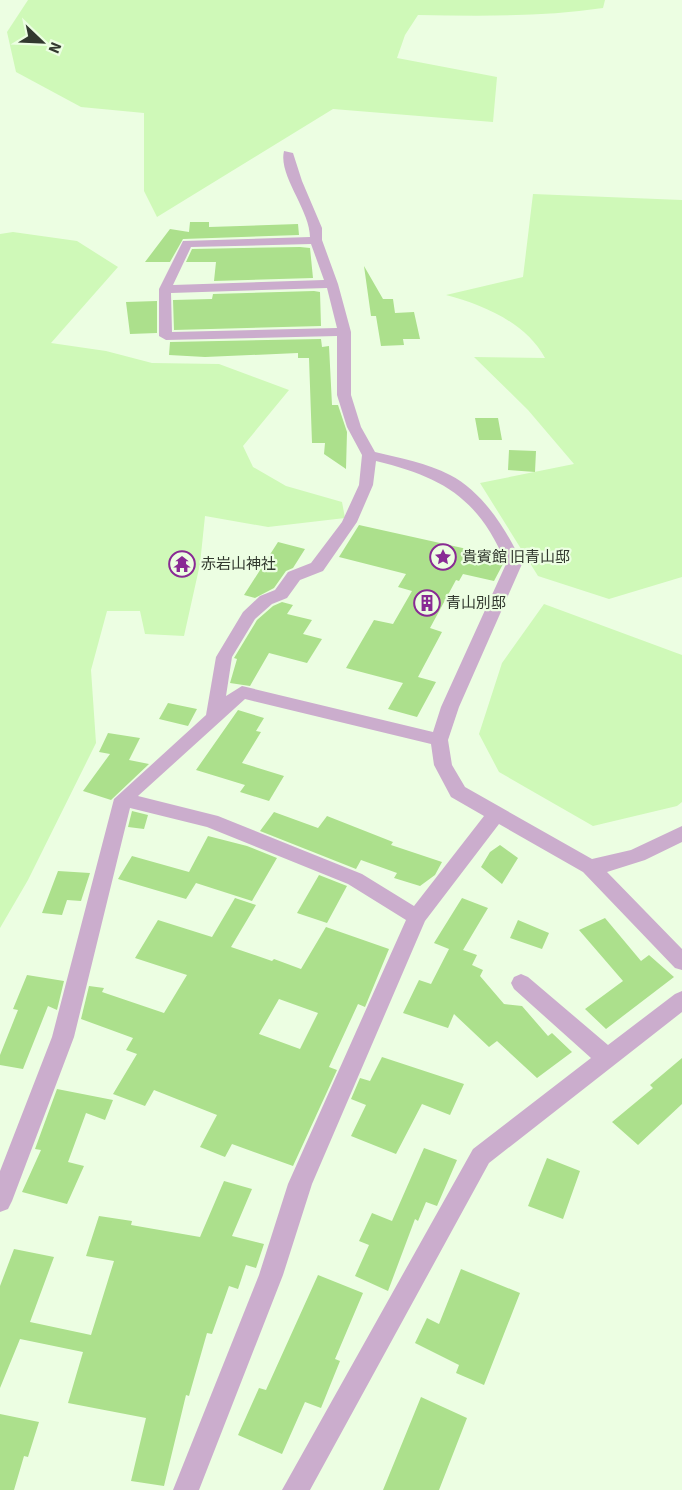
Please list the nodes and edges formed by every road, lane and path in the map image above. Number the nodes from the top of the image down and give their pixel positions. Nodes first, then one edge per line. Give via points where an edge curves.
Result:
1 (288, 153) dead end
2 (316, 234) junction
3 (332, 284) junction
4 (165, 289) junction
5 (344, 332) junction
6 (369, 455) junction
7 (214, 717) junction
8 (439, 740) junction
9 (123, 799) junction
10 (496, 814) junction
11 (682, 833) edge
12 (590, 867) junction
13 (417, 917) junction
14 (682, 962) edge
15 (521, 983) dead end
16 (682, 1000) edge
17 (607, 1058) junction
18 (0, 1201) edge
19 (186, 1490) edge
20 (295, 1490) edge

1 - 2 street
2 - 3 street
2 - 4 street via 187,244
3 - 4 street
3 - 5 street
4 - 5 street via 166,336
5 - 6 street via 344,395 354,427
6 - 7 street via 366,485 350,522 317,567 294,576 281,594 266,600 249,616 224,657
6 - 8 street via 447,479 497,529 514,564
7 - 8 street via 242,692
7 - 9 street
8 - 10 street via 443,765 458,792
9 - 13 street via 211,821 311,861 355,879
9 - 18 street via 63,1037
10 - 12 street
10 - 13 street
11 - 12 street via 648,852 615,864
12 - 14 street
13 - 19 street via 300,1184 272,1275
15 - 17 street
16 - 17 street
17 - 20 street via 481,1156

